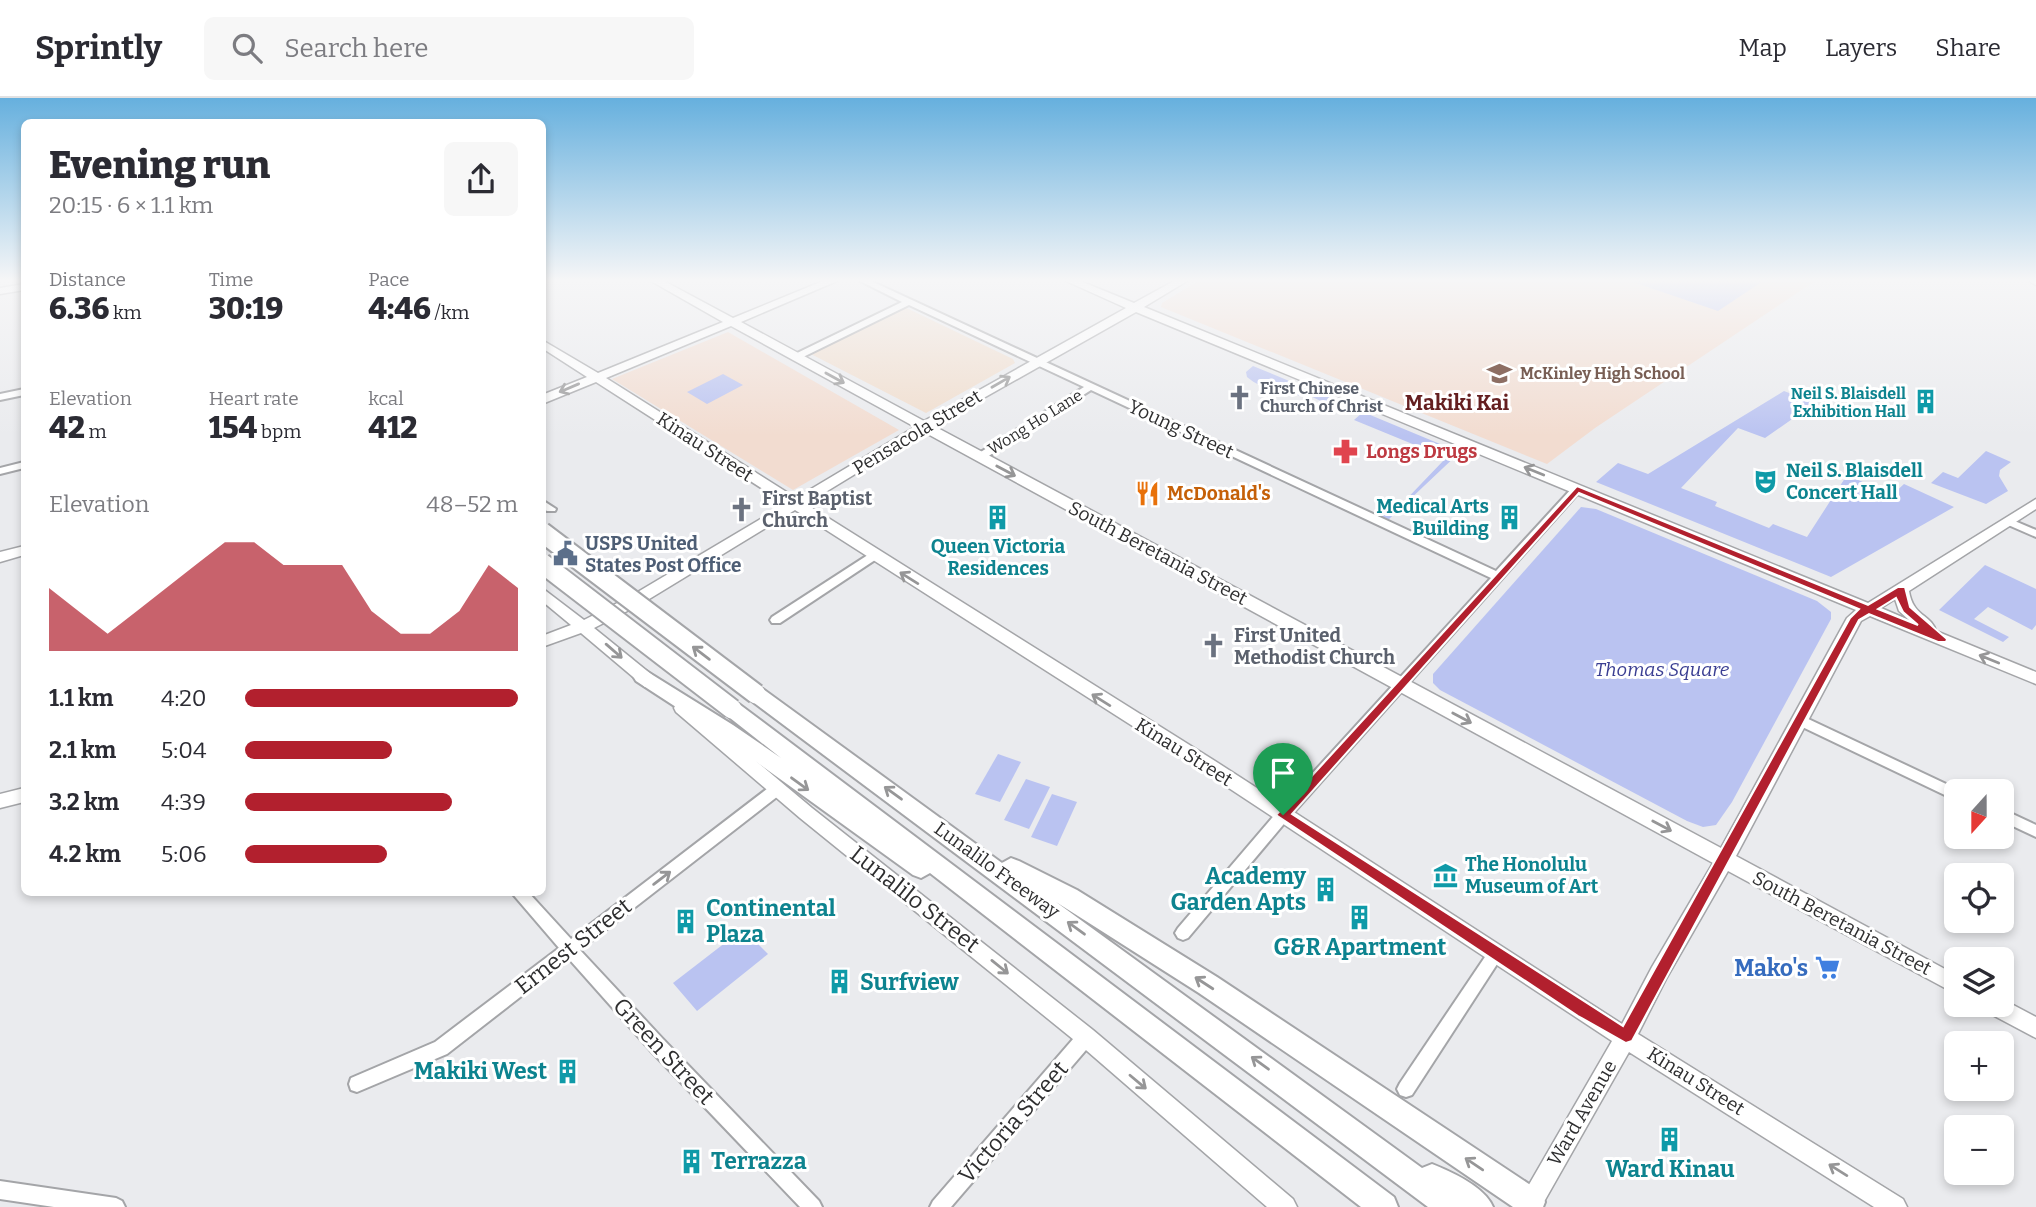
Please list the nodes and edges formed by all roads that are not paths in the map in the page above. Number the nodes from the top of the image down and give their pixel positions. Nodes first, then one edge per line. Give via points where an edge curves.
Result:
1 (691, 333) edge
2 (704, 333) edge
3 (752, 333) edge
4 (845, 333) edge
5 (974, 333) edge
6 (1091, 333) edge
7 (1196, 333) edge
8 (682, 341) junction
9 (546, 346) edge
10 (796, 357) junction
11 (1037, 362) junction
12 (595, 377) junction
13 (1090, 387) junction
14 (21, 393) edge
15 (0, 397) edge
16 (546, 398) edge
17 (924, 426) junction
18 (980, 457) junction
19 (21, 466) edge
20 (0, 471) edge
21 (1577, 489) junction
22 (2036, 503) edge
23 (795, 505) junction
24 (2010, 522) junction
25 (2036, 534) edge
26 (546, 536) edge
27 (21, 552) edge
28 (874, 555) junction
29 (0, 557) edge
30 (546, 566) edge
31 (1499, 577) junction
32 (1901, 590) junction
33 (546, 596) edge
34 (1869, 609) junction
35 (776, 620) dead end
36 (585, 626) junction
37 (1942, 639) junction
38 (546, 641) edge
39 (643, 676) junction
40 (2036, 678) edge
41 (1402, 685) junction
42 (1799, 720) junction
43 (1944, 788) edge
44 (777, 789) junction
45 (21, 795) edge
46 (0, 802) edge
47 (1283, 815) junction
48 (2014, 821) edge
49 (2036, 831) edge
50 (966, 846) junction
51 (1724, 859) junction
52 (521, 896) edge
53 (1184, 933) dead end
54 (568, 949) junction
55 (1496, 953) junction
56 (1944, 978) edge
57 (1120, 1005) junction
58 (2014, 1016) edge
59 (2036, 1028) edge
60 (1626, 1036) junction
61 (1086, 1037) junction
62 (1203, 1069) junction
63 (357, 1084) dead end
64 (1406, 1089) dead end
65 (1314, 1103) junction
66 (0, 1190) edge
67 (1533, 1205) edge
68 (116, 1207) edge
69 (813, 1207) edge
70 (939, 1207) edge
71 (1285, 1207) edge
72 (1366, 1207) edge
73 (1384, 1207) edge
74 (1452, 1207) edge
75 (1479, 1207) edge
76 (1895, 1207) edge

1 - 8 main road
2 - 8 main road
3 - 10 main road, South Beretania Street
4 - 10 street
5 - 11 street, Young Street
6 - 11 main road, Pensacola Street
21 -> 7 main road
8 - 12 main road
9 - 12 main road, Kinau Street
10 -> 17 main road, South Beretania Street
11 - 13 street, Young Street
17 -> 11 main road, Pensacola Street
12 -> 16 main road
12 - 23 main road, Kinau Street
13 - 18 street, Wong Ho Lane
13 - 31 street, Young Street
14 - 15 street
17 - 18 main road, South Beretania Street
17 - 23 main road, Pensacola Street
18 -> 41 main road, South Beretania Street
19 - 20 street
21 - 31 street
21 - 34 main road
22 - 24 main road, Ward Avenue
23 - 28 main road, Kinau Street
23 - 36 main road, Pensacola Street
24 - 25 street
24 - 32 main road, Ward Avenue
50 -> 26 highway, Lunalilo Freeway, bridge
27 - 29 main road
28 - 35 street
47 -> 28 main road, Kinau Street
30 - 57 highway, Lunalilo Freeway, bridge
31 - 41 street
32 - 34 main road, Ward Avenue
32 - 37 main road via 1906,610
33 - 36 main road, Lunalilo Street
34 - 37 main road
34 - 42 main road, Ward Avenue via 1855,618
36 - 38 main road, Pensacola Street
36 -> 39 main road, Lunalilo Street
40 -> 37 main road
39 - 44 main road, Lunalilo Street
39 -> 57 highway
41 - 47 street
41 -> 51 main road, South Beretania Street
42 - 43 street
42 - 51 main road, Ward Avenue
54 -> 44 street, Ernest Street
44 -> 61 main road, Lunalilo Street
45 - 46 main road
47 - 53 street
47 - 55 main road, Kinau Street
48 - 49 street
65 -> 50 highway, Lunalilo Freeway
67 -> 50 highway via 1069,897
51 - 56 main road, South Beretania Street
51 - 60 main road, Ward Avenue
52 - 54 street, Green Street
54 - 63 street, Ernest Street via 441,1048
54 - 69 street, Green Street
55 - 60 main road, Kinau Street
55 - 64 street
57 - 62 highway, Lunalilo Freeway
58 - 59 main road
60 - 67 main road, Ward Avenue
76 -> 60 main road, Kinau Street
61 - 70 street, Victoria Street
61 -> 71 main road, Lunalilo Street
62 - 72 highway
62 - 73 highway, Lunalilo Freeway
65 - 74 highway, Lunalilo Freeway
65 - 75 highway
66 - 68 street

